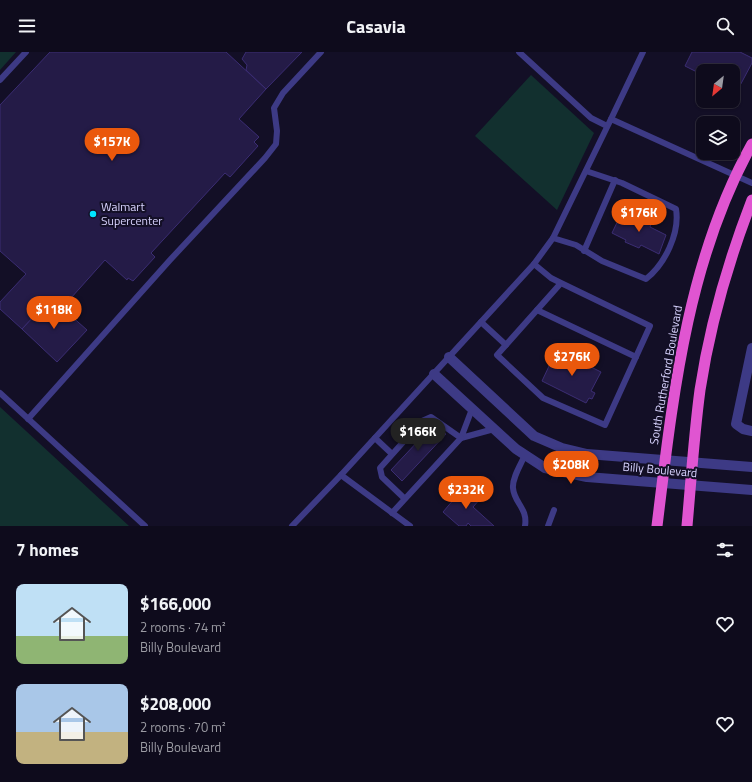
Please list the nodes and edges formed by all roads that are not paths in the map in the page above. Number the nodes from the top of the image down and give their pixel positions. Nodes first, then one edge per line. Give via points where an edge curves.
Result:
1 (26, 52) edge
2 (321, 52) edge
3 (519, 52) edge
4 (643, 52) edge
5 (0, 80) edge
6 (611, 119) junction
7 (607, 126) junction
8 (752, 144) edge
9 (586, 171) junction
10 (736, 176) junction
11 (615, 180) junction
12 (752, 183) edge
13 (752, 200) edge
14 (553, 238) junction
15 (584, 250) junction
16 (534, 264) junction
17 (561, 283) junction
18 (537, 310) junction
19 (481, 322) junction
20 (506, 345) junction
21 (752, 348) edge
22 (636, 356) junction
23 (449, 357) junction
24 (434, 374) junction
25 (0, 393) edge
26 (472, 409) junction
27 (28, 419) junction
28 (494, 429) junction
29 (752, 431) edge
30 (375, 438) junction
31 (461, 438) junction
32 (392, 454) junction
33 (525, 455) junction
34 (665, 460) junction
35 (693, 463) junction
36 (752, 467) edge
37 (341, 474) junction
38 (662, 483) junction
39 (691, 485) junction
40 (752, 490) edge
41 (405, 499) junction
42 (554, 510) dead end
43 (392, 513) junction
44 (145, 526) edge
45 (292, 526) edge
46 (410, 526) edge
47 (525, 526) edge
48 (548, 526) edge
49 (657, 526) edge
50 (687, 526) edge

1 - 5 lane
2 - 27 lane via 283,93 274,108 276,144 265,158
3 - 7 lane via 591,118
4 - 6 lane
6 - 7 lane
6 - 10 lane
7 - 9 lane
8 - 10 highway, South Rutherford Boulevard
9 - 11 lane
9 - 14 lane
10 - 12 lane
10 - 34 highway, South Rutherford Boulevard via 700,269 684,336
11 - 15 lane
11 - 15 lane via 676,209 678,220 671,244 656,271 646,279 602,261
13 - 35 highway via 731,255 713,321 700,390
14 - 15 lane
14 - 16 lane
16 - 17 lane
16 - 19 lane
17 - 18 lane
17 - 22 lane via 650,326
18 - 20 lane
18 - 22 lane
19 - 20 lane
19 - 23 lane
20 - 22 lane via 496,355 543,398 605,425
21 - 29 street via 736,424
23 - 24 lane
23 - 34 street, Billy Boulevard via 534,436 562,448 587,454
24 - 26 street, Billy Boulevard
24 - 30 lane
25 - 27 lane
26 - 28 street, Billy Boulevard
26 - 31 lane
27 - 44 lane
28 - 31 lane
28 - 33 street, Billy Boulevard
30 - 32 lane
30 - 37 lane
31 - 32 lane via 436,419 428,417
31 - 41 lane
32 - 41 lane via 380,468 380,474
33 - 38 street, Billy Boulevard via 545,468 587,477
33 - 47 lane via 513,489 526,517
34 - 35 street, Billy Boulevard
34 - 38 highway, South Rutherford Boulevard
35 - 36 street, Billy Boulevard
35 - 39 highway
37 - 43 lane
37 - 45 lane
38 - 39 street, Billy Boulevard
38 - 49 highway, South Rutherford Boulevard
39 - 40 street, Billy Boulevard
39 - 50 highway
41 - 43 lane
42 - 48 lane
43 - 46 lane

